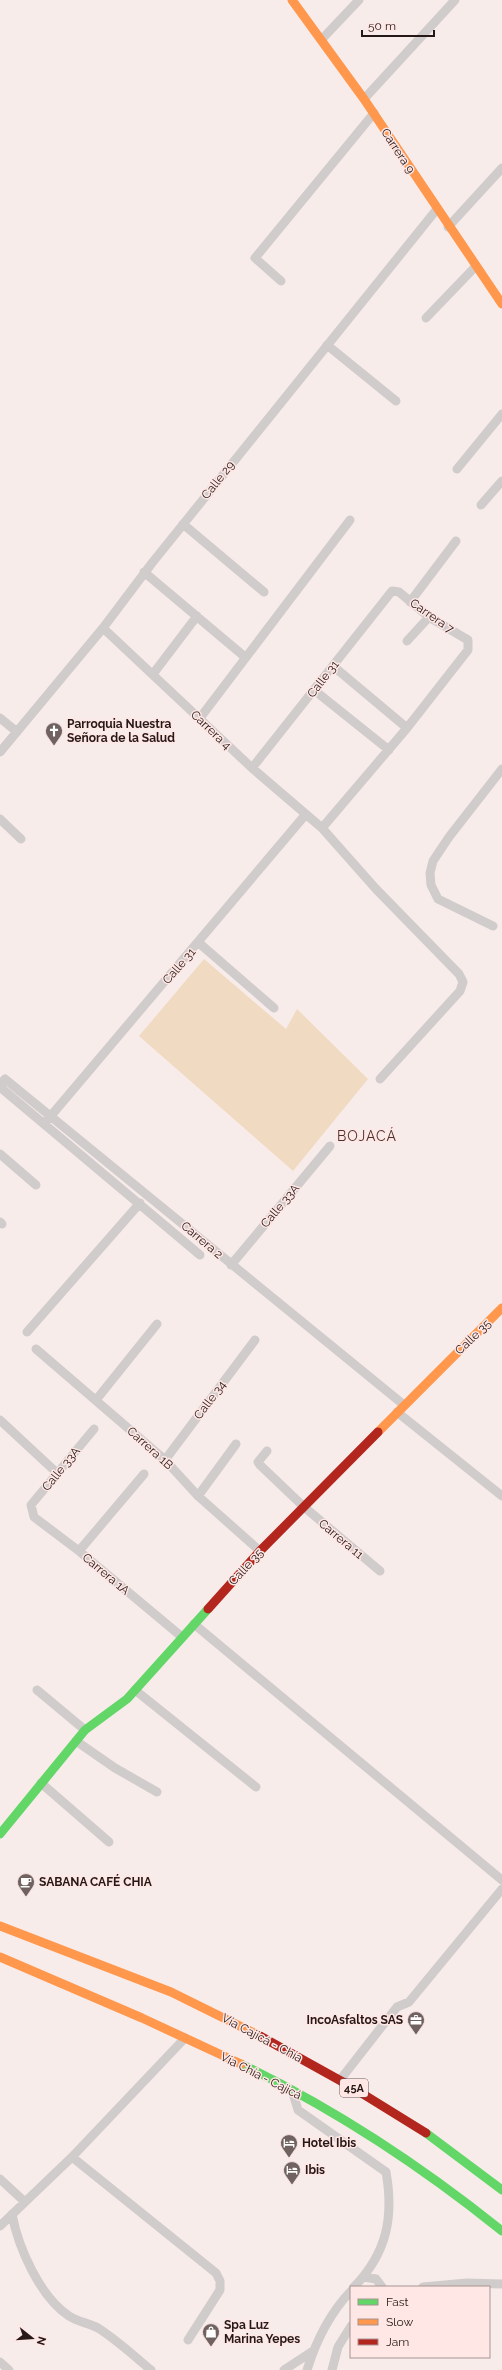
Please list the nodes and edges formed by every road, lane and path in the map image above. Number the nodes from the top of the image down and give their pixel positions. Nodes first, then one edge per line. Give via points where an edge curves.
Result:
1 (292, 0) edge
2 (359, 0) edge
3 (455, 0) edge
4 (322, 39) junction
5 (364, 99) junction
6 (374, 113) junction
7 (502, 168) edge
8 (437, 209) junction
9 (448, 227) junction
10 (476, 266) junction
11 (281, 281) dead end
12 (502, 304) edge
13 (426, 318) dead end
14 (327, 346) junction
15 (396, 401) dead end
16 (502, 414) edge
17 (457, 469) dead end
18 (502, 481) edge
19 (481, 505) dead end
20 (350, 520) dead end
21 (183, 524) junction
22 (456, 541) dead end
23 (144, 572) junction
24 (394, 590) joint
25 (264, 592) dead end
26 (410, 602) junction
27 (197, 616) junction
28 (429, 617) junction
29 (103, 628) junction
30 (408, 642) dead end
31 (245, 656) junction
32 (333, 666) junction
33 (154, 674) junction
34 (314, 690) junction
35 (0, 718) edge
36 (200, 718) junction
37 (407, 728) junction
38 (16, 732) junction
39 (389, 750) junction
40 (0, 752) edge
41 (252, 768) junction
42 (502, 769) edge
43 (306, 814) junction
44 (0, 819) edge
45 (322, 828) junction
46 (21, 839) dead end
47 (493, 926) dead end
48 (199, 943) junction
49 (274, 1008) dead end
50 (380, 1079) dead end
51 (1, 1081) edge
52 (46, 1121) junction
53 (330, 1146) dead end
54 (0, 1154) edge
55 (114, 1168) junction
56 (107, 1176) junction
57 (36, 1185) dead end
58 (140, 1204) junction
59 (200, 1255) dead end
60 (231, 1265) junction
61 (502, 1308) edge
62 (156, 1324) dead end
63 (27, 1332) dead end
64 (255, 1340) dead end
65 (36, 1349) dead end
66 (96, 1400) junction
67 (404, 1405) junction
68 (397, 1412) junction
69 (0, 1420) edge
70 (94, 1429) dead end
71 (236, 1444) dead end
72 (267, 1451) dead end
73 (166, 1460) junction
74 (57, 1473) junction
75 (144, 1474) dead end
76 (198, 1496) junction
77 (502, 1496) edge
78 (303, 1506) junction
79 (31, 1510) joint
80 (79, 1551) junction
81 (260, 1551) junction
82 (380, 1571) dead end
83 (194, 1624) junction
84 (182, 1637) junction
85 (38, 1690) dead end
86 (135, 1690) junction
87 (85, 1730) junction
88 (76, 1741) junction
89 (42, 1783) junction
90 (256, 1787) dead end
91 (157, 1792) dead end
92 (0, 1834) edge
93 (109, 1842) dead end
94 (502, 1880) edge
95 (502, 1889) edge
96 (0, 1926) edge
97 (0, 1957) edge
98 (185, 2038) junction
99 (340, 2080) junction
100 (292, 2090) junction
101 (72, 2157) junction
102 (0, 2179) edge
103 (502, 2190) edge
104 (25, 2202) junction
105 (12, 2214) junction
106 (0, 2226) edge
107 (502, 2231) edge
108 (364, 2277) junction
109 (502, 2284) edge
110 (355, 2286) edge
111 (381, 2286) edge
112 (434, 2286) edge
113 (350, 2292) edge
114 (350, 2328) edge
115 (188, 2340) dead end
116 (313, 2351) junction
117 (0, 2362) edge
118 (9, 2370) edge
119 (151, 2370) edge
120 (284, 2370) edge
121 (307, 2370) edge
122 (332, 2370) edge

1 - 4 main road, Carrera 9
2 - 4 street
3 - 5 street
4 - 5 main road, Carrera 9
5 - 6 main road, Carrera 9
6 - 8 main road, Carrera 9
6 - 11 street via 255,258
7 - 9 street
8 - 9 main road, Carrera 9
8 - 14 street, Calle 29
9 - 10 main road, Carrera 9
10 - 12 main road, Carrera 9
10 - 13 street
14 - 15 street
14 - 21 street, Calle 29
16 - 17 street
18 - 19 street
20 - 31 street
21 - 23 street, Calle 29
21 - 25 street
22 - 26 street
23 - 27 street
23 - 29 street, Calle 29
24 - 26 street, Carrera 7
24 - 32 street, Calle 31
26 - 28 street, Carrera 7
27 - 31 street
27 - 33 street
28 - 30 street
28 - 37 street, Carrera 7 via 468,640 468,650
29 - 33 street, Carrera 4
29 - 38 street, Calle 29
31 - 36 street
32 - 34 street, Calle 31
32 - 37 street
33 - 36 street, Carrera 4
34 - 39 street
34 - 41 street, Calle 31
35 - 38 street
36 - 41 street, Carrera 4
37 - 39 street
38 - 40 street, Calle 29
39 - 45 street
41 - 43 street, Carrera 4
42 - 47 street via 449,837 433,861 430,873 431,885 438,899
43 - 45 street, Carrera 4
43 - 48 street, Calle 31
44 - 46 street
45 - 50 street, Carrera 4 via 464,982 450,1003
48 - 49 street
48 - 52 street, Calle 31
51 - 52 street, Carrera 2
52 - 55 street, Carrera 2
52 - 56 street
53 - 60 street, Calle 33A
54 - 57 street
55 - 56 street
55 - 60 street, Carrera 2
56 - 58 street
58 - 59 street
58 - 63 street
60 - 67 street, Carrera 2
61 - 67 main road, Calle 35
62 - 66 street
64 - 73 street, Calle 34
65 - 66 street, Carrera 1B
66 - 73 street, Carrera 1B
67 - 68 main road, Calle 35
68 - 77 street
68 - 78 main road, Calle 35
69 - 74 street
70 - 74 street, Calle 33A
71 - 76 street
72 - 78 street, Carrera 11 via 258,1464
73 - 76 street, Carrera 1B
74 - 79 street, Calle 33A via 31,1505
75 - 80 street
76 - 81 street, Carrera 1B
78 - 81 main road, Calle 35
78 - 82 street, Carrera 11
79 - 80 street, Carrera 1A via 34,1517
80 - 84 street, Carrera 1A
81 - 83 main road, Calle 35
83 - 84 main road, Calle 35
83 - 94 street
84 - 86 main road, Calle 35
85 - 87 street
86 - 87 main road, Calle 35 via 127,1699
86 - 90 street
87 - 88 main road, Calle 35
88 - 89 main road, Calle 35
88 - 91 street via 115,1768
89 - 92 main road, Calle 35
89 - 93 street
95 - 99 street via 409,2002 397,2007
96 - 99 main road, Vía Cajicá - Chía / 45A via 195,2003
97 - 98 main road, Vía Chía - Cajicá
98 - 100 main road, Vía Chía - Cajicá
98 - 101 street
99 - 103 main road, Vía Cajicá - Chía / 45A via 404,2119 481,2172
100 - 107 main road, Vía Chía - Cajicá via 358,2128 427,2173
100 - 108 street via 298,2110 386,2172 390,2194 387,2230 382,2245
101 - 104 street
101 - 115 street via 216,2273 220,2290
102 - 104 street
104 - 105 street
105 - 106 street
105 - 119 street via 20,2246 40,2283 56,2305 70,2317 110,2336
108 - 110 street
108 - 111 street via 376,2279
109 - 112 street via 467,2283
113 - 116 street via 332,2316
114 - 122 street via 338,2347
116 - 120 street
116 - 121 street
117 - 118 street

